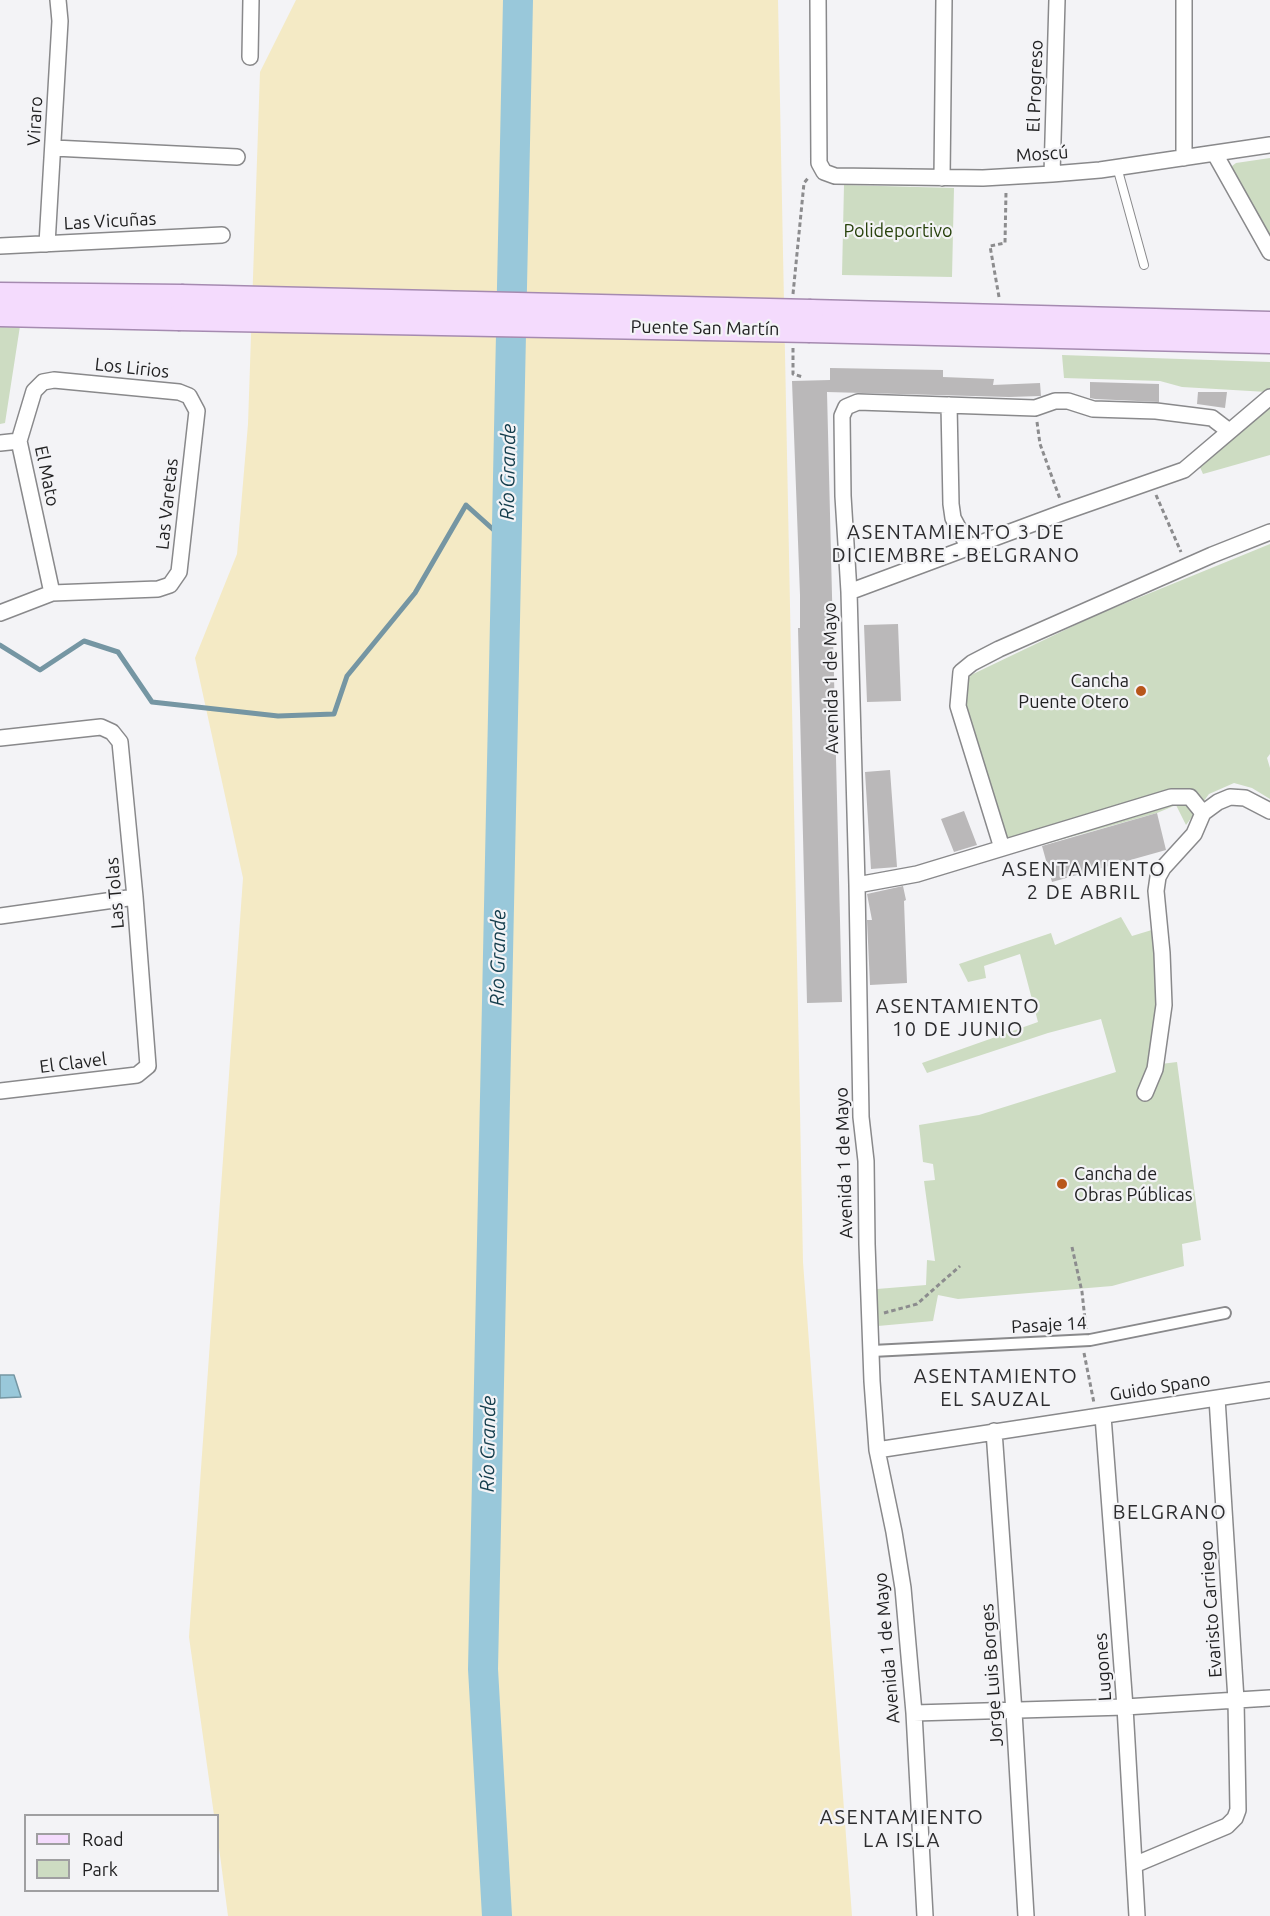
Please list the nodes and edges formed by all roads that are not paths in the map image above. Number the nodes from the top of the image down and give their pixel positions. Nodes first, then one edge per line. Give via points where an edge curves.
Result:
1 (58, 0) edge
2 (251, 0) edge
3 (818, 0) edge
4 (944, 0) edge
5 (1057, 0) edge
6 (1184, 0) edge
7 (250, 57) dead end
8 (1270, 145) edge
9 (54, 148) junction
10 (1215, 154) junction
11 (237, 157) dead end
12 (1184, 158) junction
13 (1117, 167) junction
14 (1052, 174) junction
15 (942, 178) junction
16 (222, 235) dead end
17 (47, 244) junction
18 (0, 246) edge
19 (1270, 252) edge
20 (1144, 266) dead end
21 (0, 295) edge
22 (180, 307) junction
23 (0, 314) edge
24 (804, 314) junction
25 (1270, 324) edge
26 (1231, 331) junction
27 (1270, 341) edge
28 (54, 380) joint
29 (1270, 397) edge
30 (949, 405) junction
31 (197, 411) joint
32 (1229, 431) junction
33 (19, 441) junction
34 (0, 443) edge
35 (1270, 532) edge
36 (969, 549) junction
37 (849, 592) junction
38 (52, 593) junction
39 (0, 613) edge
40 (0, 738) edge
41 (1270, 811) edge
42 (1203, 813) junction
43 (1002, 848) junction
44 (857, 885) junction
45 (135, 897) junction
46 (0, 916) edge
47 (148, 1066) joint
48 (0, 1091) edge
49 (1145, 1093) dead end
50 (1225, 1313) dead end
51 (872, 1351) junction
52 (1270, 1390) edge
53 (1216, 1398) junction
54 (1103, 1416) junction
55 (994, 1431) junction
56 (877, 1450) junction
57 (1270, 1698) edge
58 (1236, 1700) junction
59 (1125, 1707) junction
60 (1014, 1712) junction
61 (914, 1713) junction
62 (1134, 1865) junction
63 (926, 1916) edge
64 (1026, 1916) edge
65 (1137, 1916) edge

1 - 9 street, Viraro
2 - 7 street
3 - 15 street, Moscú via 819,164 824,172 835,176
4 - 15 street
5 - 14 street, El Progreso
6 - 12 street
8 - 10 street, Moscú
9 - 11 street
9 - 17 street, Viraro
10 - 12 street, Moscú
10 - 19 street
12 - 13 street, Moscú
13 - 14 street, Moscú
13 - 20 lane
14 - 15 street, Moscú
16 - 17 street, Las Vicuñas
17 - 18 street, Las Vicuñas
21 - 22 main road
22 - 23 main road
22 - 24 main road, Puente San Martín, bridge
24 - 26 main road, Puente San Martín
24 - 26 main road, Puente San Martín via 1003,317
25 - 26 main road
26 - 27 main road
28 - 31 street, Los Lirios via 179,392 189,396
28 - 33 street, El Mato via 43,382 34,391
29 - 32 street
30 - 32 street via 1035,408 1068,401 1093,410 1156,411 1212,418
30 - 36 street via 951,504 953,518
30 - 37 street, Avenida 1 de Mayo via 858,402 846,407 842,416 843,496
31 - 38 street, Las Varetas via 179,572 170,585 158,589
32 - 36 street via 1184,470
33 - 34 street
33 - 38 street, El Mato
35 - 43 street via 999,650 961,672 958,706
36 - 37 street
37 - 44 street, Avenida 1 de Mayo
38 - 39 street
40 - 45 street, Las Tolas via 101,727 112,732 120,742
41 - 42 street via 1245,798 1230,797
42 - 43 street via 1190,797 1171,797
42 - 49 street via 1194,834 1158,877 1164,1005 1155,1069
43 - 44 street via 917,874
44 - 51 street, Avenida 1 de Mayo via 861,1117
45 - 46 street
45 - 47 street, Las Tolas
47 - 48 street, El Clavel via 137,1075
50 - 51 street, Pasaje 14 via 1090,1340
51 - 56 street, Avenida 1 de Mayo
52 - 53 street, Guido Spano
53 - 54 street, Guido Spano
53 - 58 street, Evaristo Carriego
54 - 55 street, Guido Spano
54 - 59 street, Lugones
55 - 56 street, Guido Spano
55 - 60 street, Jorge Luis Borges
56 - 61 street, Avenida 1 de Mayo via 903,1588
57 - 58 street
58 - 59 street
58 - 62 street, Evaristo Carriego via 1235,1818 1227,1826
59 - 60 street
59 - 62 street, Lugones
60 - 61 street
60 - 64 street, Jorge Luis Borges
61 - 63 street, Avenida 1 de Mayo
62 - 65 street, Lugones

